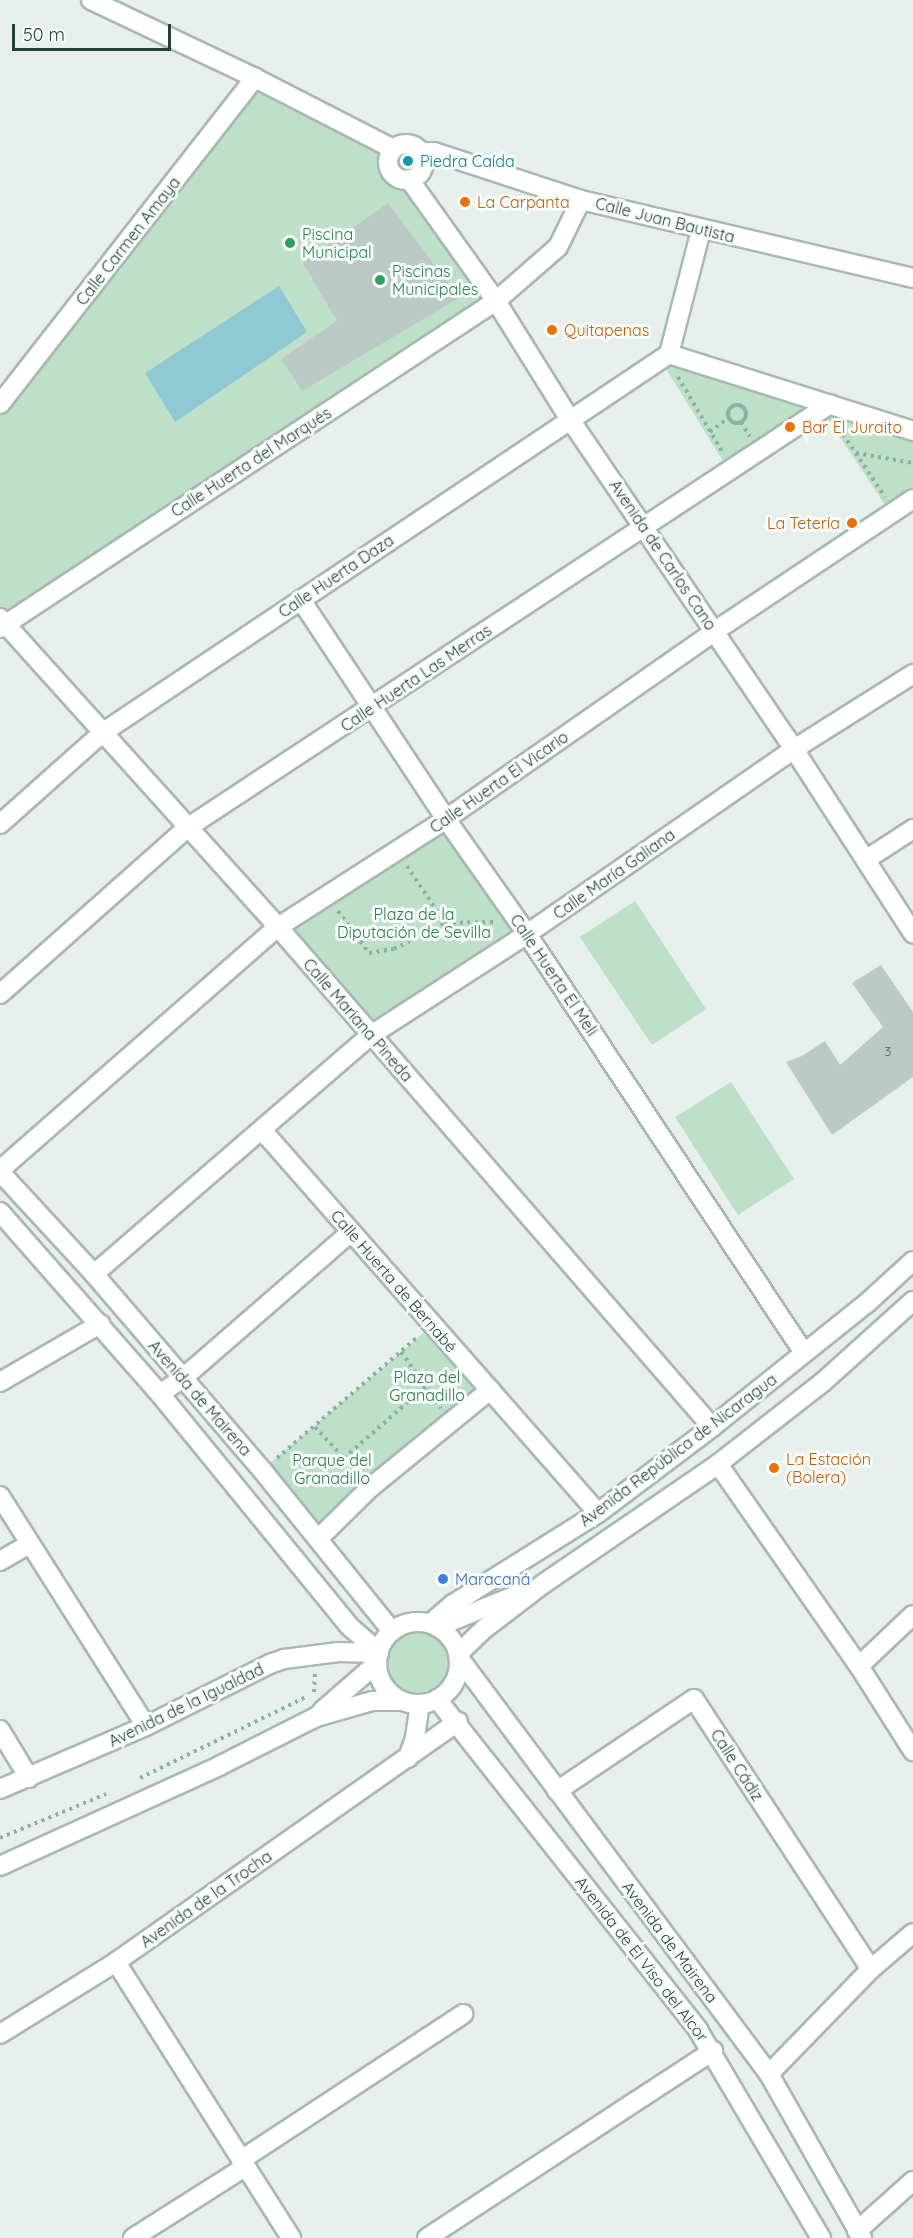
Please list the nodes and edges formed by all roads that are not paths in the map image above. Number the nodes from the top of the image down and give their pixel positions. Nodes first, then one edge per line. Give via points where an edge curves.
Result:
1 (91, 0) edge
2 (255, 78) junction
3 (393, 149) junction
4 (422, 152) junction
5 (409, 180) junction
6 (581, 200) junction
7 (701, 230) junction
8 (910, 275) edge
9 (496, 301) junction
10 (667, 355) junction
11 (0, 404) edge
12 (827, 406) junction
13 (569, 418) junction
14 (913, 431) edge
15 (913, 499) edge
16 (644, 527) junction
17 (301, 600) junction
18 (2, 623) edge
19 (715, 631) junction
20 (913, 675) edge
21 (374, 707) junction
22 (102, 733) junction
23 (794, 749) junction
24 (447, 819) junction
25 (0, 824) edge
26 (187, 828) junction
27 (913, 829) edge
28 (867, 859) junction
29 (278, 927) junction
30 (523, 927) junction
31 (913, 933) edge
32 (0, 994) edge
33 (371, 1035) junction
34 (262, 1130) junction
35 (0, 1171) edge
36 (0, 1212) edge
37 (351, 1232) junction
38 (913, 1261) edge
39 (94, 1274) junction
40 (913, 1301) edge
41 (100, 1324) junction
42 (804, 1353) junction
43 (183, 1378) junction
44 (0, 1382) edge
45 (490, 1390) junction
46 (160, 1394) junction
47 (712, 1427) junction
48 (718, 1464) junction
49 (0, 1496) edge
50 (598, 1513) junction
51 (318, 1539) junction
52 (30, 1544) junction
53 (0, 1561) edge
54 (543, 1584) junction
55 (913, 1615) edge
56 (434, 1625) junction
57 (392, 1631) junction
58 (378, 1656) junction
59 (458, 1656) junction
60 (859, 1666) junction
61 (420, 1701) junction
62 (316, 1717) junction
63 (458, 1722) junction
64 (146, 1726) junction
65 (0, 1730) edge
66 (913, 1751) edge
67 (408, 1758) junction
68 (29, 1778) junction
69 (0, 1790) edge
70 (557, 1791) junction
71 (0, 1866) edge
72 (913, 1933) edge
73 (116, 1962) junction
74 (872, 1969) junction
75 (463, 2014) dead end
76 (0, 2034) edge
77 (713, 2051) junction
78 (769, 2074) junction
79 (243, 2163) junction
80 (913, 2181) edge
81 (860, 2234) edge
82 (133, 2238) edge
83 (291, 2238) edge
84 (427, 2238) edge
85 (821, 2238) edge

1 - 2 street
2 - 3 street
2 - 11 street, Calle Carmen Amaya
3 - 4 street via 408,144
3 - 5 street via 388,159 391,171 398,178
4 - 5 street via 423,170
4 - 6 street, Calle Juan Bautista via 434,152
5 - 9 street, Avenida de Carlos Cano
6 - 7 street, Calle Juan Bautista
6 - 9 street, Calle Huerta del Marqués via 558,247
7 - 8 street, Calle Juan Bautista
7 - 10 street
9 - 13 street, Avenida de Carlos Cano
9 - 18 street, Calle Huerta del Marqués
10 - 12 street
10 - 13 street, Calle Huerta Daza
12 - 14 street
12 - 16 street, Calle Huerta Las Merras
13 - 16 street, Avenida de Carlos Cano
13 - 17 street, Calle Huerta Daza
15 - 19 street, Calle Huerta El Vicario
16 - 19 street, Avenida de Carlos Cano
16 - 21 street, Calle Huerta Las Merras
17 - 21 street, Calle Huerta El Meli
17 - 22 street, Calle Huerta Daza
18 - 22 street, Calle Mariana Pineda
19 - 23 street, Avenida de Carlos Cano
19 - 24 street, Calle Huerta El Vicario
20 - 23 street, Calle María Galiana
21 - 24 street, Calle Huerta El Meli
21 - 26 street, Calle Huerta Las Merras
22 - 25 street, Calle Huerta Daza
22 - 26 street, Calle Mariana Pineda
23 - 28 street, Avenida de Carlos Cano
23 - 30 street, Calle María Galiana
24 - 29 street, Calle Huerta El Vicario via 401,858 332,903
24 - 30 street, Calle Huerta El Meli
26 - 29 street, Calle Mariana Pineda
26 - 32 street, Calle Huerta Las Merras
27 - 28 street
28 - 31 street, Avenida de Carlos Cano
29 - 33 street, Calle Mariana Pineda
29 - 35 street, Calle Huerta El Vicario
30 - 33 street, Calle María Galiana
30 - 42 street, Calle Huerta El Meli
33 - 34 street, Calle María Galiana
33 - 47 street, Calle Mariana Pineda
34 - 37 street, Calle Huerta de Bernabé
34 - 39 street, Calle María Galiana
35 - 39 street, Avenida de Mairena
36 - 41 street
37 - 43 street
37 - 45 street, Calle Huerta de Bernabé
38 - 42 street, Avenida República de Nicaragua
39 - 43 street, Avenida de Mairena
40 - 48 street, Avenida República de Nicaragua via 824,1382
41 - 44 street
41 - 46 street
42 - 47 street, Avenida República de Nicaragua
43 - 46 street
43 - 51 street, Avenida de Mairena
45 - 50 street, Calle Huerta de Bernabé
45 - 51 street via 371,1487
46 - 58 street via 349,1626
47 - 50 street, Avenida República de Nicaragua
48 - 54 street, Avenida República de Nicaragua
48 - 60 street
49 - 52 street
50 - 56 street, Avenida República de Nicaragua via 453,1604
51 - 57 street, Avenida de Mairena
52 - 53 street
52 - 64 street
54 - 56 street, Avenida República de Nicaragua
54 - 59 street, Avenida República de Nicaragua via 484,1629
55 - 60 street
56 - 57 street via 412,1623
56 - 59 street via 451,1638
57 - 58 street
58 - 61 street via 384,1686
58 - 62 street
58 - 64 street, Avenida de la Igualdad via 356,1651 270,1664
59 - 61 street via 454,1682
59 - 70 street, Avenida de Mairena
60 - 66 street
61 - 62 street via 372,1701
61 - 63 street, Avenida de El Viso del Alcor
61 - 67 street
62 - 71 street
63 - 67 street, Avenida de la Trocha
63 - 77 street, Avenida de El Viso del Alcor
64 - 68 street, Avenida de la Igualdad
65 - 68 street
67 - 73 street, Avenida de la Trocha
68 - 69 street, Avenida de la Igualdad
70 - 74 street, Calle Cádiz via 694,1699
70 - 78 street, Avenida de Mairena
72 - 74 street
73 - 76 street, Avenida de la Trocha
73 - 79 street
74 - 78 street
75 - 79 street
77 - 84 street
77 - 85 street, Avenida de El Viso del Alcor
78 - 81 street, Avenida de Mairena
79 - 82 street
79 - 83 street
80 - 81 street

